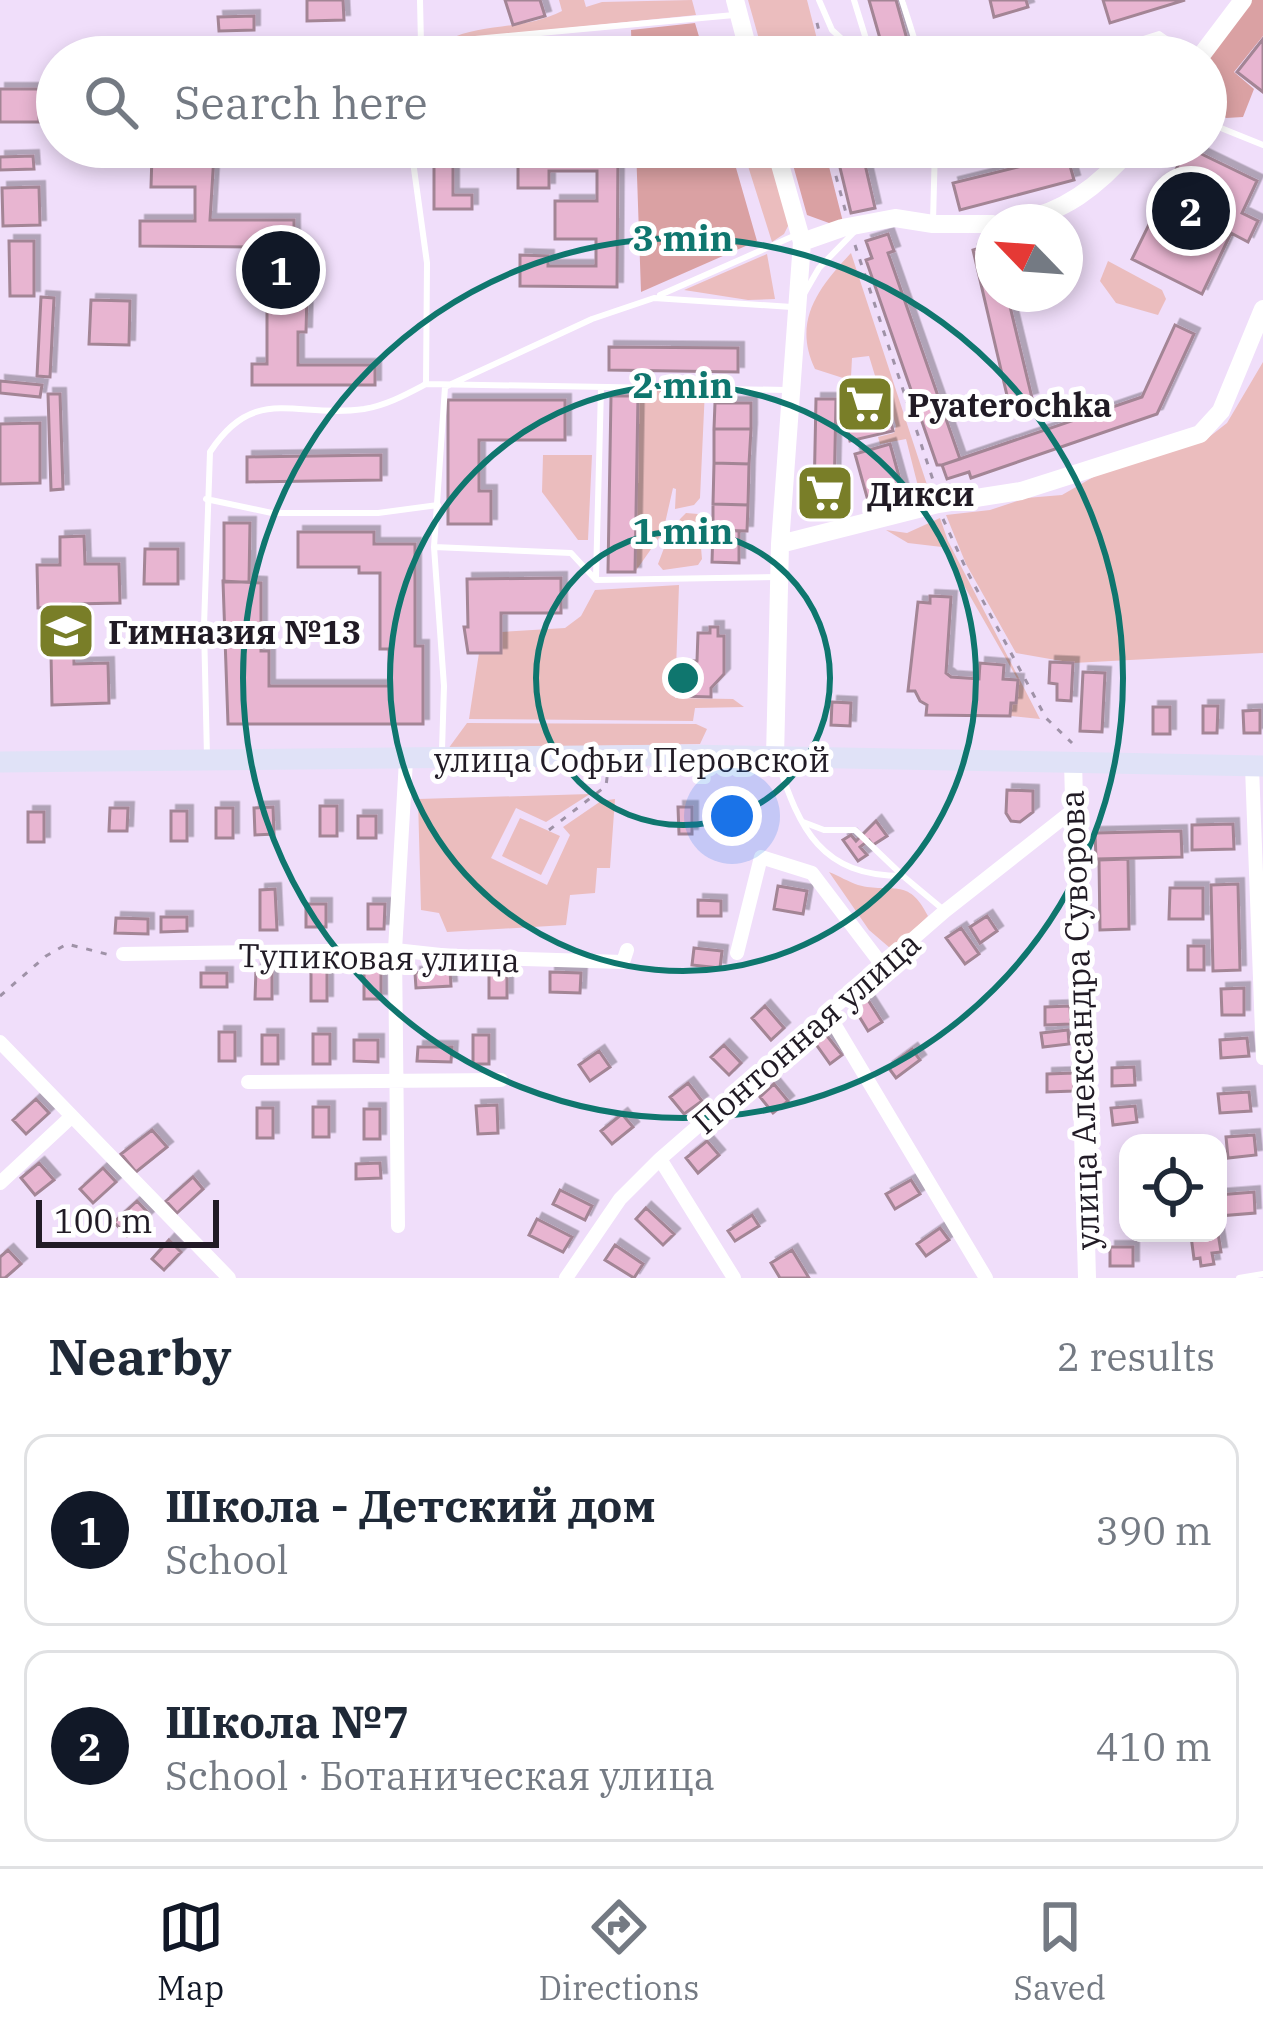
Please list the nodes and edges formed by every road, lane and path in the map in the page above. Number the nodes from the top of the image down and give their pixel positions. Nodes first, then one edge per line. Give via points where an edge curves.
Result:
1 (420, 0) edge
2 (819, 0) edge
3 (854, 0) edge
4 (902, 0) edge
5 (1243, 0) edge
6 (736, 8) edge
7 (817, 21) dead end
8 (421, 36) edge
9 (491, 36) edge
10 (820, 36) edge
11 (838, 36) edge
12 (865, 36) edge
13 (913, 36) edge
14 (1213, 36) edge
15 (1227, 130) edge
16 (1263, 145) edge
17 (414, 168) edge
18 (781, 168) edge
19 (835, 168) edge
20 (934, 168) edge
21 (1114, 168) edge
22 (1068, 204) edge
23 (933, 224) junction
24 (975, 224) edge
25 (854, 228) junction
26 (801, 238) junction
27 (654, 298) junction
28 (797, 307) junction
29 (1263, 309) edge
30 (425, 384) junction
31 (445, 387) junction
32 (601, 388) junction
33 (790, 390) junction
34 (206, 499) junction
35 (938, 504) junction
36 (438, 505) junction
37 (780, 544) junction
38 (434, 548) junction
39 (779, 577) junction
40 (596, 580) junction
41 (1073, 753) junction
42 (609, 756) junction
43 (776, 757) junction
44 (406, 760) junction
45 (441, 760) junction
46 (208, 761) junction
47 (0, 762) edge
48 (1258, 766) edge
49 (1072, 811) junction
50 (799, 821) junction
51 (549, 830) dead end
52 (903, 876) junction
53 (945, 911) junction
54 (395, 950) junction
55 (627, 950) dead end
56 (737, 953) dead end
57 (123, 954) joint
58 (882, 965) junction
59 (0, 996) edge
60 (827, 1012) junction
61 (0, 1042) edge
62 (1263, 1058) edge
63 (399, 1078) junction
64 (501, 1080) dead end
65 (248, 1082) dead end
66 (71, 1117) junction
67 (660, 1160) junction
68 (0, 1183) edge
69 (398, 1226) dead end
70 (1263, 1274) edge
71 (229, 1278) edge
72 (566, 1278) edge
73 (734, 1278) edge
74 (986, 1278) edge
75 (1087, 1278) edge
76 (1239, 1278) edge

1 - 8 lane
2 - 11 lane
3 - 12 lane
4 - 13 lane
5 - 14 street
6 - 9 lane
7 - 10 path
15 - 16 lane
17 - 30 lane via 428,262
18 - 26 street
19 - 25 path
20 - 23 lane
21 - 22 street
23 - 24 street
23 - 25 street via 896,218
25 - 26 street
25 - 28 lane
25 - 35 path
26 - 27 lane
26 - 28 street
27 - 28 lane
27 - 31 lane
28 - 33 street
29 - 35 street via 1221,411 1200,434 1021,491
30 - 31 lane
30 - 34 lane via 361,409 248,412 210,452
31 - 32 lane
31 - 36 lane
32 - 33 lane
32 - 40 lane
33 - 37 street
34 - 36 lane via 272,512
34 - 46 lane
35 - 37 street
35 - 41 path via 968,575
36 - 38 lane
37 - 39 street
38 - 40 lane via 571,553
38 - 45 lane
39 - 40 lane
39 - 43 street
41 - 43 main road, улица Софьи Перовской
41 - 48 main road, улица Софьи Перовской
41 - 49 street, улица Александра Суворова
42 - 43 main road, улица Софьи Перовской
42 - 45 main road, улица Софьи Перовской
42 - 51 path via 606,786
43 - 50 lane
44 - 45 main road, улица Софьи Перовской
44 - 46 main road, улица Софьи Перовской
44 - 54 street
46 - 47 main road, улица Софьи Перовской
48 - 62 street
49 - 53 street, Понтонная улица
49 - 75 street, улица Александра Суворова
50 - 52 lane via 855,830
50 - 52 lane via 838,863 870,876
52 - 53 lane
53 - 58 street, Понтонная улица
54 - 55 street, Тупиковая улица via 622,962
54 - 57 street, Тупиковая улица
54 - 63 street
56 - 58 street via 761,857 812,873
57 - 59 path via 68,944
58 - 60 street, Понтонная улица
60 - 67 street, Понтонная улица
60 - 74 street
61 - 66 street
63 - 64 street
63 - 65 street
63 - 69 street
66 - 68 street
66 - 71 street
67 - 72 street, Понтонная улица via 620,1198
67 - 73 street
70 - 76 lane

